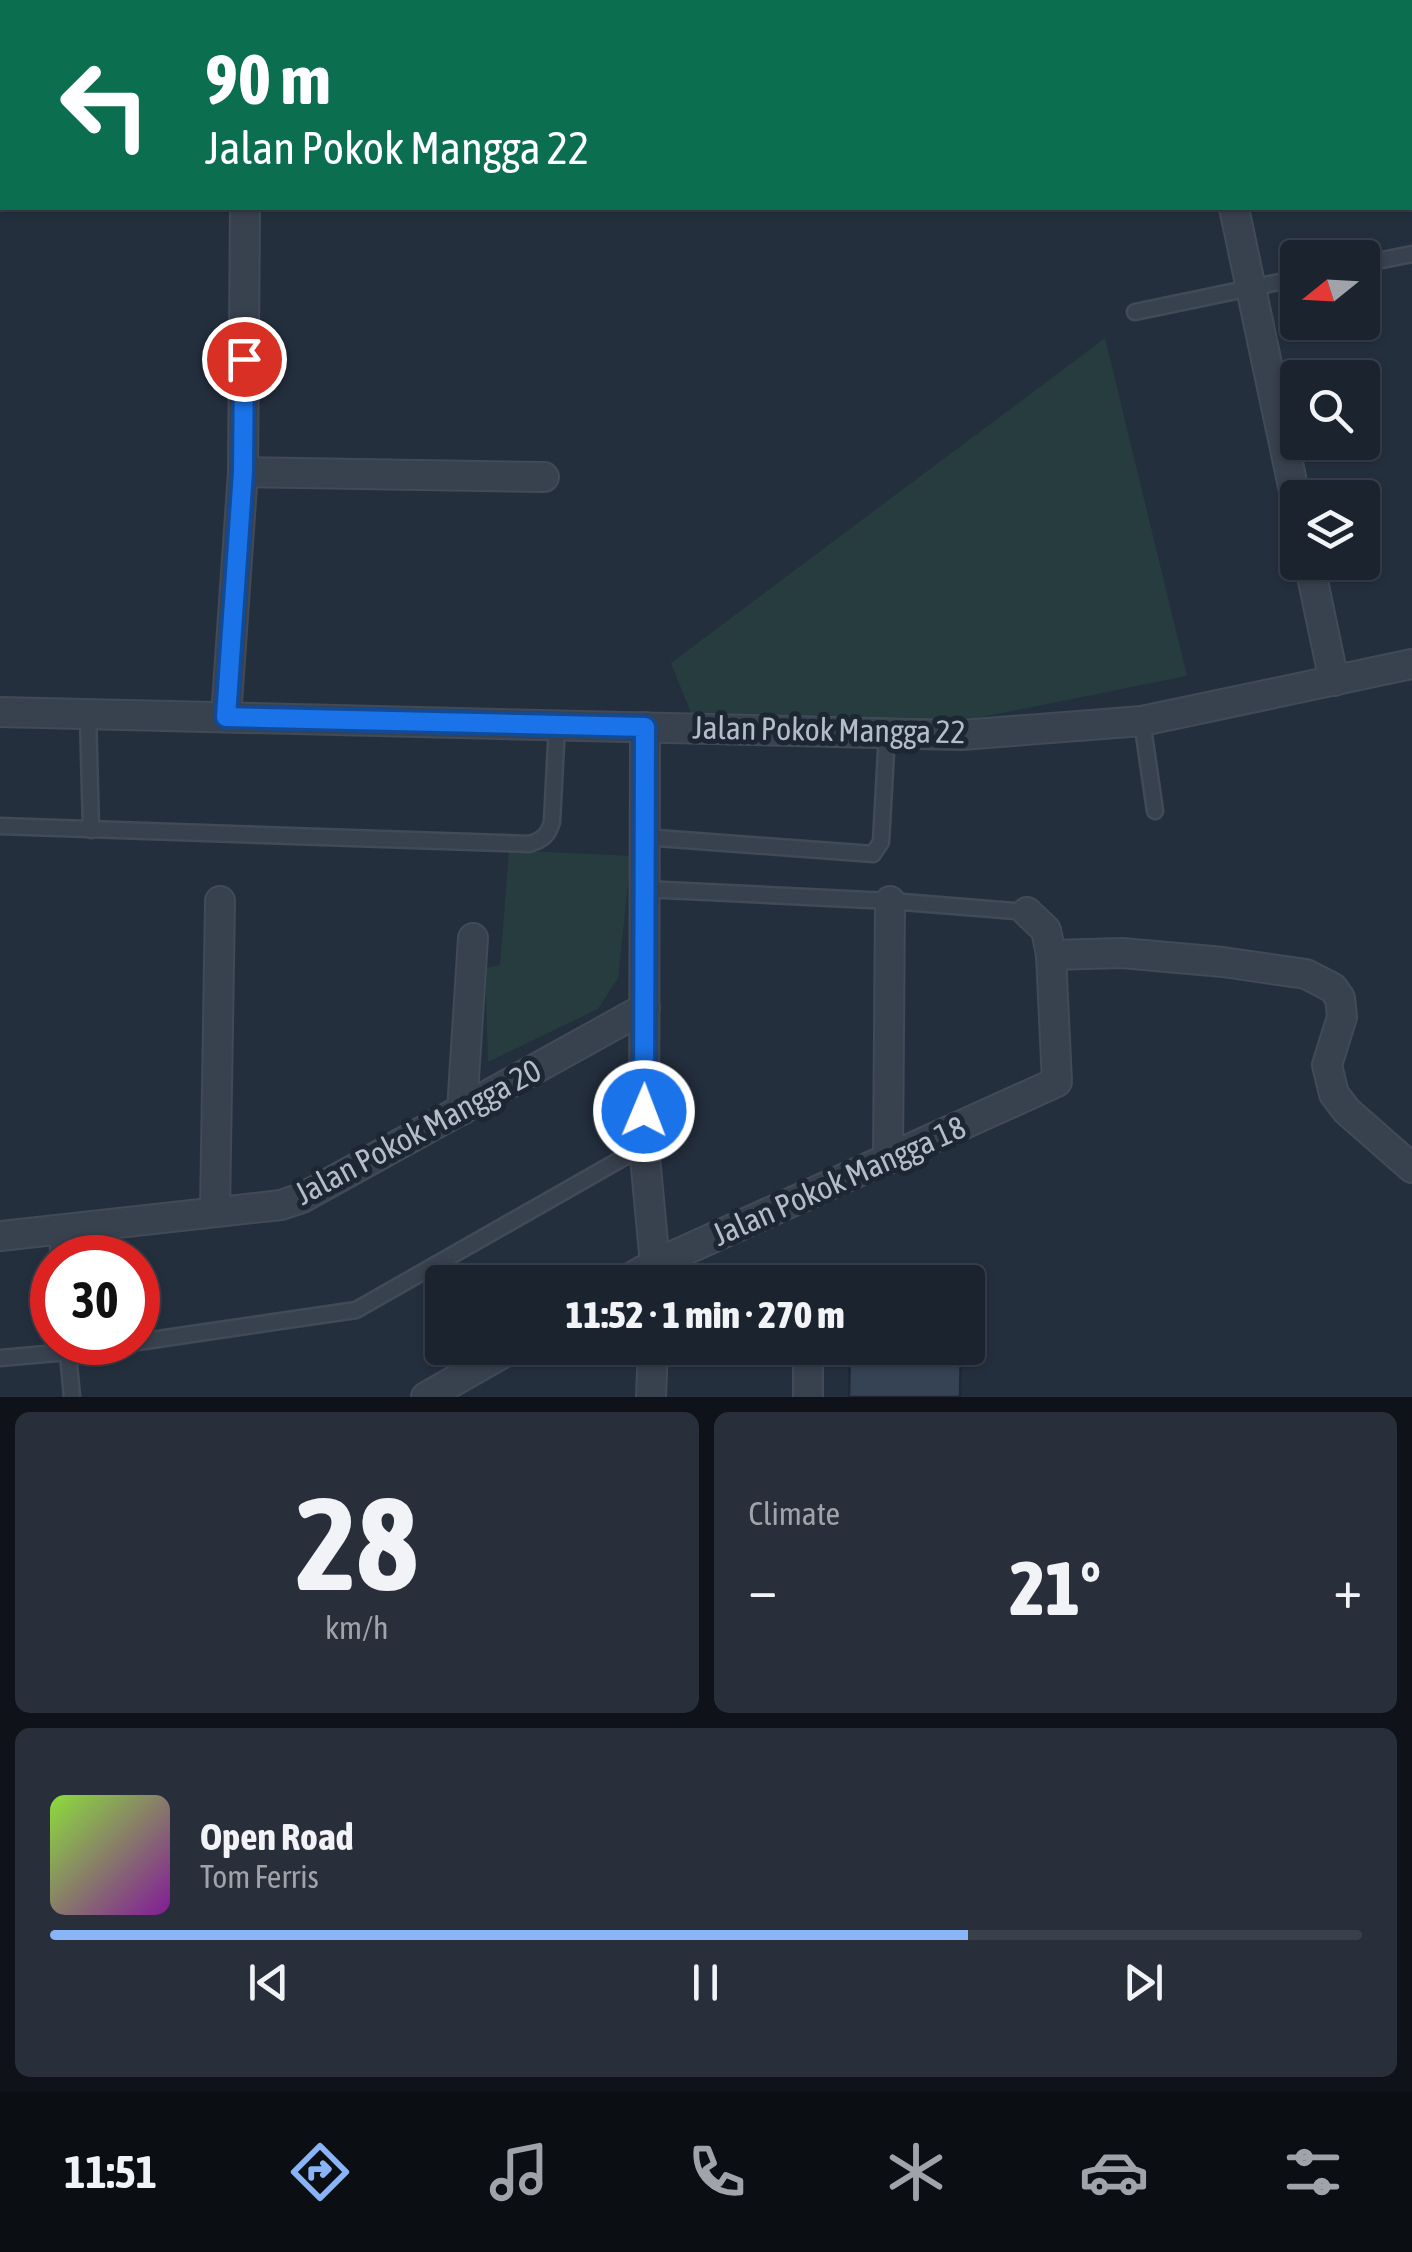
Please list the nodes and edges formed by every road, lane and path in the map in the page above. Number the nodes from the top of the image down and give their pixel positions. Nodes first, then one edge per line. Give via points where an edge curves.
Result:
1 (245, 210) edge
2 (1234, 210) edge
3 (1412, 254) edge
4 (1380, 260) edge
5 (1280, 281) edge
6 (1251, 287) junction
7 (1135, 312) dead end
8 (243, 472) junction
9 (544, 477) dead end
10 (1292, 480) edge
11 (1312, 580) edge
12 (1412, 664) edge
13 (1334, 681) junction
14 (0, 712) edge
15 (88, 714) junction
16 (226, 717) junction
17 (1142, 721) junction
18 (557, 724) junction
19 (645, 727) junction
20 (887, 733) junction
21 (1155, 811) dead end
22 (0, 826) edge
23 (92, 830) junction
24 (644, 837) junction
25 (644, 890) junction
26 (220, 901) dead end
27 (890, 902) junction
28 (1027, 912) joint
29 (473, 938) dead end
30 (1051, 955) junction
31 (646, 1008) junction
32 (462, 1110) junction
33 (644, 1146) junction
34 (888, 1159) junction
35 (1412, 1168) edge
36 (215, 1211) junction
37 (101, 1235) edge
38 (0, 1236) edge
39 (30, 1240) edge
40 (654, 1265) edge
41 (671, 1265) edge
42 (160, 1338) edge
43 (30, 1353) edge
44 (0, 1358) edge
45 (69, 1365) edge
46 (482, 1365) edge
47 (652, 1365) edge
48 (808, 1365) edge
49 (72, 1397) edge
50 (426, 1397) edge
51 (651, 1397) edge
52 (808, 1397) edge

1 - 8 street
2 - 6 street
3 - 4 lane
5 - 6 lane
6 - 7 lane
6 - 10 street
8 - 9 street
8 - 16 street
11 - 13 street
12 - 13 street, Jalan Pokok Mangga 22
13 - 17 street, Jalan Pokok Mangga 22
14 - 15 street, Jalan Pokok Mangga 22
15 - 16 street, Jalan Pokok Mangga 22
15 - 23 lane
16 - 18 street, Jalan Pokok Mangga 22
17 - 20 street, Jalan Pokok Mangga 22 via 961,735
17 - 21 lane
18 - 19 street, Jalan Pokok Mangga 22
18 - 23 lane via 552,822 549,833 528,844
19 - 20 street, Jalan Pokok Mangga 22
19 - 24 street
20 - 24 lane via 882,842 873,854
22 - 23 lane
24 - 25 street
25 - 27 lane
25 - 31 street
26 - 36 street
27 - 28 lane
27 - 34 street
28 - 30 street via 1046,930
29 - 32 street
30 - 34 street, Jalan Pokok Mangga 18 via 1057,1082
30 - 35 street via 1222,962 1306,974 1333,988 1342,1016 1327,1065 1334,1094
31 - 32 street, Jalan Pokok Mangga 20
31 - 33 street
32 - 36 street, Jalan Pokok Mangga 20 via 302,1198
33 - 40 street
33 - 42 lane via 356,1310
34 - 41 street, Jalan Pokok Mangga 18
36 - 37 street, Jalan Pokok Mangga 20
38 - 39 street, Jalan Pokok Mangga 20
43 - 44 lane
45 - 49 lane
46 - 50 street
47 - 51 street
48 - 52 street

